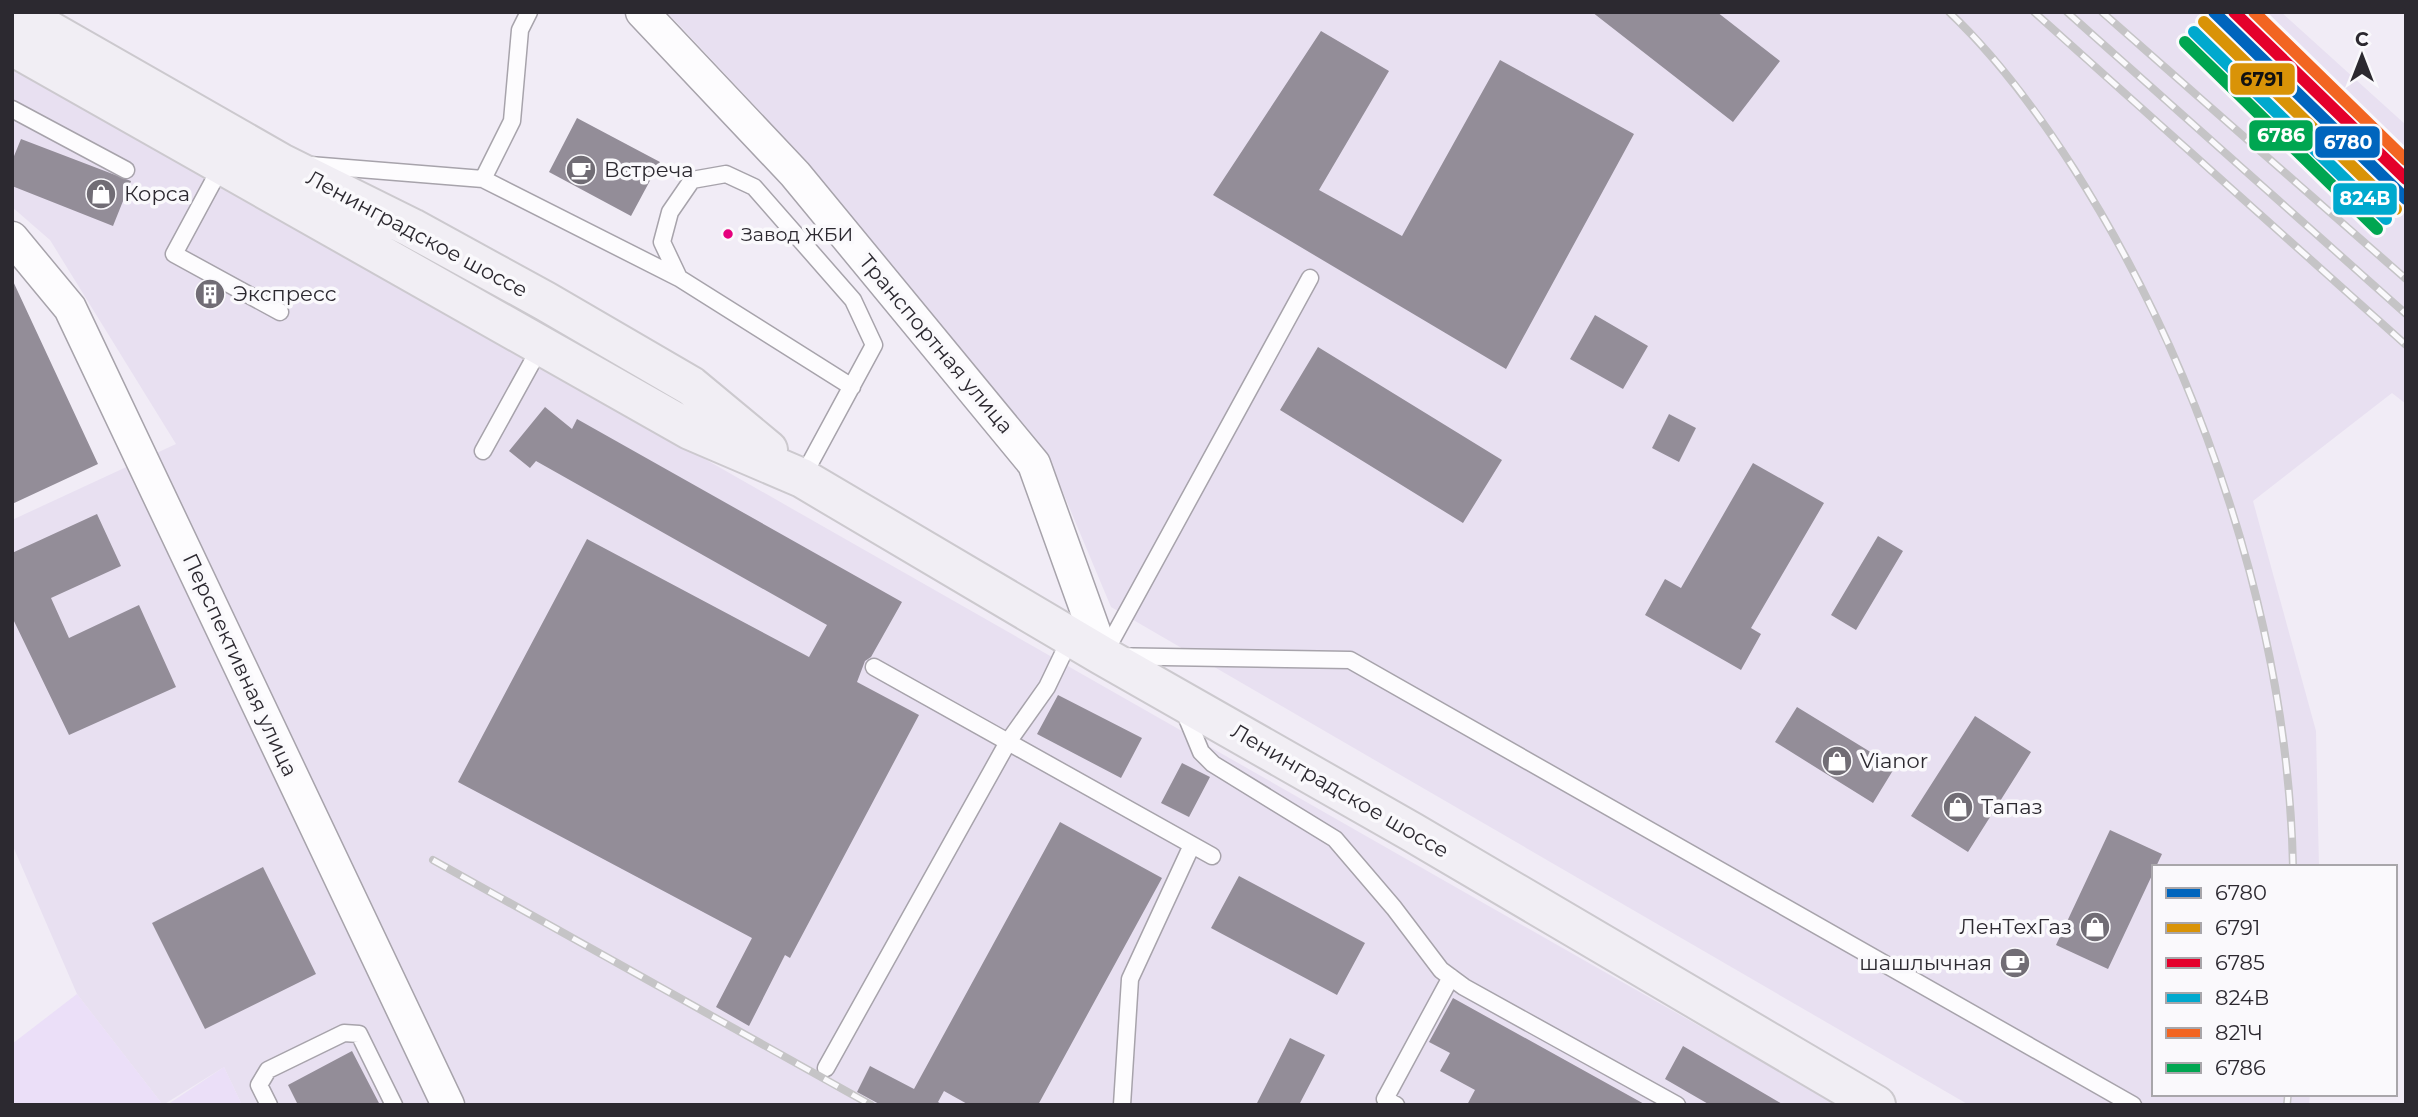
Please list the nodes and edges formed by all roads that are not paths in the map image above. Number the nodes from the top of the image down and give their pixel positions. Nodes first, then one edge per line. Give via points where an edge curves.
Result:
1 (17, 12) edge
2 (529, 12) edge
3 (642, 12) edge
4 (12, 46) edge
5 (12, 109) edge
6 (281, 163) junction
7 (222, 165) junction
8 (126, 170) dead end
9 (483, 179) junction
10 (12, 238) edge
11 (679, 278) junction
12 (1310, 278) dead end
13 (280, 312) dead end
14 (541, 346) junction
15 (852, 387) junction
16 (483, 451) dead end
17 (802, 478) junction
18 (1070, 637) junction
19 (1103, 656) junction
20 (873, 667) dead end
21 (1179, 699) junction
22 (1008, 743) junction
23 (1192, 845) junction
24 (1212, 856) dead end
25 (1451, 977) junction
26 (826, 1068) dead end
27 (269, 1105) edge
28 (394, 1105) edge
29 (448, 1105) edge
30 (1122, 1105) edge
31 (1396, 1105) edge
32 (1676, 1105) edge
33 (1877, 1105) edge
34 (2133, 1105) edge

1 - 6 main road, Ленинградское шоссе
2 - 9 lane via 520,30 512,121
3 - 19 street, Транспортная улица via 795,174 1034,464
4 - 7 main road, Ленинградское шоссе
5 - 8 lane
6 - 9 lane
6 - 17 main road, Ленинградское шоссе via 412,228 691,386
7 - 13 lane via 174,254
7 - 14 main road, Ленинградское шоссе
9 - 11 lane
10 - 29 street, Перспективная улица via 70,308
11 - 15 lane
11 - 15 lane via 662,242 670,212 692,180 726,174 754,187 853,300 874,345
12 - 19 lane
14 - 16 lane
14 - 17 main road, Ленинградское шоссе via 690,430
15 - 17 lane
17 - 18 main road, Ленинградское шоссе
18 - 19 main road, Ленинградское шоссе
18 - 22 lane via 1047,687
19 - 21 main road, Ленинградское шоссе
19 - 34 lane via 1350,660
20 - 22 lane
21 - 25 lane via 1201,752 1213,764 1335,839
21 - 33 main road, Ленинградское шоссе
22 - 23 lane
22 - 26 lane
23 - 24 lane
23 - 30 lane via 1130,979
25 - 31 lane via 1385,1099
25 - 32 lane
27 - 28 lane via 259,1085 268,1070 344,1033 359,1034

